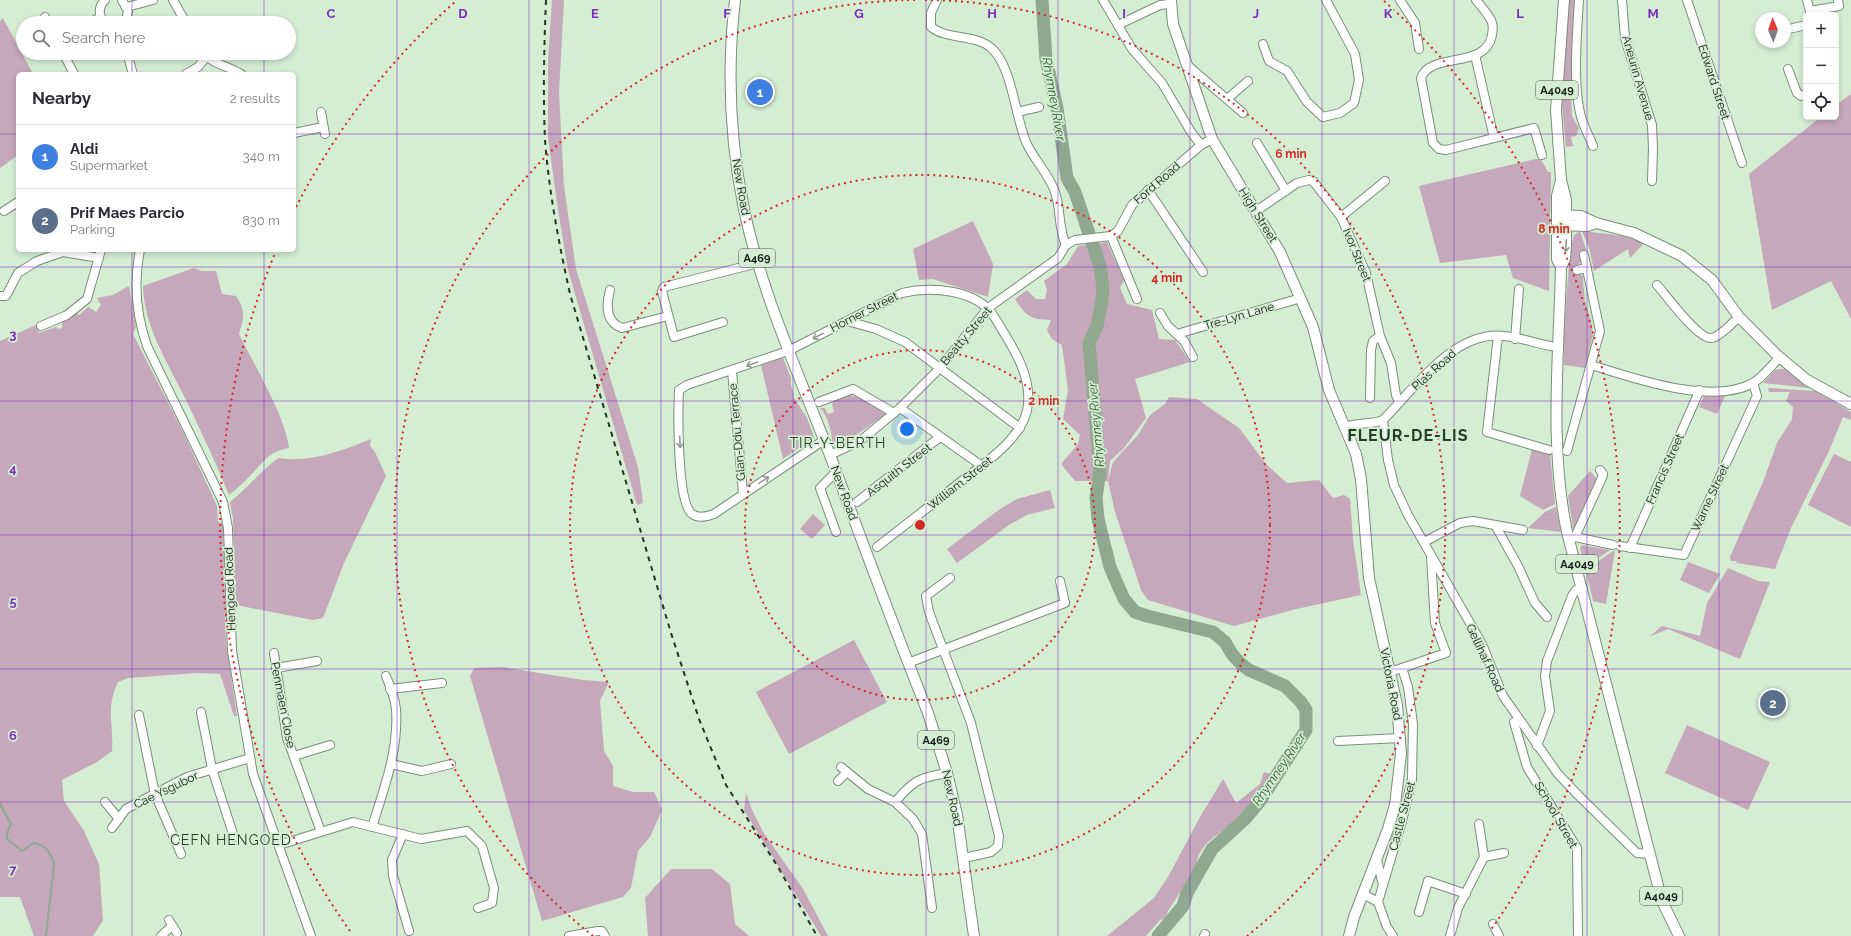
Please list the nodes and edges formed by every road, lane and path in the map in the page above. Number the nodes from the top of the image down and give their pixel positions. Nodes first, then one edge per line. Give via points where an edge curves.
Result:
1 (105, 0) edge
2 (153, 0) edge
3 (173, 0) edge
4 (735, 0) edge
5 (937, 0) edge
6 (1103, 0) edge
7 (1326, 0) edge
8 (1400, 0) edge
9 (1476, 0) edge
10 (1564, 0) edge
11 (1579, 0) edge
12 (1622, 0) edge
13 (1687, 0) edge
14 (1807, 0) edge
15 (1838, 0) edge
16 (1171, 2) edge
17 (125, 3) edge
18 (1810, 12) edge
19 (1814, 12) edge
20 (102, 16) edge
21 (128, 16) edge
22 (182, 16) edge
23 (1118, 25) junction
24 (1803, 25) edge
25 (1791, 28) edge
26 (1263, 44) dead end
27 (1419, 50) dead end
28 (1475, 55) junction
29 (67, 60) edge
30 (129, 60) edge
31 (202, 60) edge
32 (214, 60) edge
33 (1186, 63) junction
34 (1788, 69) dead end
35 (73, 72) edge
36 (132, 72) edge
37 (189, 72) edge
38 (237, 72) edge
39 (1248, 81) dead end
40 (1803, 95) edge
41 (1227, 99) junction
42 (1039, 107) dead end
43 (321, 112) dead end
44 (1017, 112) junction
45 (1244, 113) dead end
46 (296, 133) edge
47 (1212, 138) junction
48 (1494, 138) junction
49 (1257, 143) dead end
50 (1201, 144) junction
51 (1593, 146) dead end
52 (1542, 155) dead end
53 (1742, 163) dead end
54 (1385, 181) dead end
55 (1652, 181) dead end
56 (1148, 190) junction
57 (1286, 191) junction
58 (16, 203) edge
59 (4, 211) dead end
60 (1256, 211) junction
61 (1341, 218) junction
62 (1561, 220) junction
63 (1108, 237) junction
64 (1066, 245) junction
65 (140, 252) edge
66 (100, 254) edge
67 (1584, 255) dead end
68 (758, 263) junction
69 (1586, 268) junction
70 (1577, 270) dead end
71 (1203, 272) dead end
72 (1657, 285) dead end
73 (1519, 289) dead end
74 (610, 290) dead end
75 (2, 298) edge
76 (1301, 298) junction
77 (1137, 299) dead end
78 (988, 308) junction
79 (1160, 313) dead end
80 (668, 316) junction
81 (1739, 317) junction
82 (847, 321) junction
83 (723, 322) dead end
84 (41, 326) dead end
85 (1177, 334) junction
86 (1380, 336) junction
87 (1498, 336) junction
88 (1515, 338) junction
89 (1557, 347) junction
90 (788, 351) junction
91 (1193, 357) dead end
92 (1780, 357) junction
93 (1591, 365) junction
94 (940, 368) junction
95 (732, 371) junction
96 (1753, 383) junction
97 (1699, 390) junction
98 (1370, 398) dead end
99 (819, 402) dead end
100 (1399, 402) junction
101 (1851, 404) edge
102 (897, 410) junction
103 (1383, 420) junction
104 (1345, 427) junction
105 (1020, 428) junction
106 (940, 437) junction
107 (824, 440) junction
108 (1549, 450) dead end
109 (1567, 451) dead end
110 (830, 455) junction
111 (982, 466) junction
112 (1600, 470) dead end
113 (836, 472) junction
114 (743, 494) junction
115 (857, 502) dead end
116 (1495, 525) junction
117 (1523, 530) dead end
118 (836, 532) dead end
119 (1572, 538) junction
120 (1424, 542) junction
121 (877, 547) dead end
122 (1630, 548) junction
123 (1431, 556) junction
124 (950, 578) dead end
125 (1060, 581) dead end
126 (1583, 589) junction
127 (1547, 617) dead end
128 (945, 650) junction
129 (274, 653) dead end
130 (317, 661) dead end
131 (908, 663) junction
132 (276, 668) junction
133 (1402, 668) junction
134 (1390, 672) junction
135 (386, 676) dead end
136 (442, 683) dead end
137 (390, 689) junction
138 (201, 712) dead end
139 (139, 715) dead end
140 (1514, 722) dead end
141 (1400, 738) junction
142 (1338, 742) dead end
143 (330, 744) dead end
144 (1537, 746) junction
145 (294, 756) junction
146 (250, 758) junction
147 (391, 764) junction
148 (451, 764) dead end
149 (212, 769) junction
150 (947, 773) junction
151 (838, 781) dead end
152 (155, 794) junction
153 (105, 802) dead end
154 (895, 802) junction
155 (119, 819) junction
156 (1479, 824) dead end
157 (372, 827) junction
158 (112, 828) dead end
159 (321, 832) junction
160 (403, 834) junction
161 (234, 837) dead end
162 (279, 845) junction
163 (1504, 853) dead end
164 (181, 854) dead end
165 (1650, 854) junction
166 (1484, 857) junction
167 (964, 858) junction
168 (1376, 860) junction
169 (1383, 888) junction
170 (1363, 894) junction
171 (1466, 894) junction
172 (1378, 902) junction
173 (478, 908) dead end
174 (932, 908) dead end
175 (1419, 912) dead end
176 (1493, 924) dead end
177 (172, 926) dead end
178 (409, 931) dead end
179 (161, 936) edge
180 (311, 936) edge
181 (569, 936) edge
182 (605, 936) edge
183 (974, 936) edge
184 (1349, 936) edge
185 (1393, 936) edge
186 (1450, 936) edge
187 (1499, 936) edge
188 (1578, 936) edge
189 (1679, 936) edge

1 - 20 street via 100,8
2 - 17 street
3 - 22 street
4 - 68 main road, New Road / A469 via 730,75 736,163 744,210
5 - 44 street via 931,12 931,27 938,33 967,38 990,46 997,54 1008,77
6 - 23 street
7 - 26 street via 1355,54 1359,80 1354,102 1340,114 1323,116 1307,102 1287,71 1269,61
8 - 27 street via 1415,23
9 - 28 street via 1491,21 1493,32 1488,46
10 - 62 main road, A4049 via 1556,110 1561,180 1557,196
11 - 51 street via 1576,42 1578,97 1582,120
12 - 55 street, Aneurin Avenue via 1625,38 1652,125
13 - 53 street, Edward Street
14 - 18 street
15 - 19 street via 1839,6
16 - 23 street
16 - 33 main road, High Street via 1173,24
17 - 21 street
23 - 50 street via 1132,49 1162,83
24 - 25 street
28 - 48 street
28 - 48 street via 1433,66 1423,74 1422,87 1433,143 1439,149 1446,150
29 - 35 street
30 - 36 street
31 - 37 street
32 - 38 street
33 - 41 street
33 - 47 main road, High Street
34 - 40 street via 1797,93
39 - 41 street
41 - 45 street
42 - 44 street
43 - 46 street via 324,131
44 - 64 street via 1026,143 1056,194 1061,234
47 - 50 street, Ford Road
47 - 60 main road, High Street
48 - 52 street via 1534,128
49 - 57 street
50 - 56 street, Ford Road
54 - 61 street
56 - 63 street, Ford Road via 1132,204 1118,231
56 - 71 street
57 - 60 street, Ivor Street
57 - 61 street, Ivor Street via 1297,183 1313,181
58 - 59 street
60 - 76 main road, High Street via 1280,252
61 - 86 street, Ivor Street via 1366,273
62 - 81 main road via 1588,218 1596,223 1634,233 1682,256 1712,280
62 - 89 main road, A4049 via 1557,258 1561,267
63 - 64 street, Beatty Street via 1075,240
63 - 77 street
64 - 78 street, Beatty Street via 1058,258
65 - 146 street, Hengoed Road via 136,282 139,325 223,502 228,528 232,651
66 - 75 street via 63,252 37,261 18,273
66 - 84 street via 87,299 67,315
67 - 69 street
68 - 80 street via 664,286 662,291
68 - 90 main road, New Road / A469
69 - 70 street
69 - 93 street via 1600,331
72 - 81 street via 1703,336 1715,338
73 - 88 street
74 - 80 street via 607,303 610,319 619,327
76 - 85 street, Tre-Lyn Lane
76 - 104 main road, High Street via 1313,327 1330,390
78 - 82 street, Horner Street via 956,293 918,289 889,299
78 - 94 street, Beatty Street
78 - 105 street, William Street via 1010,343 1024,372 1028,404
79 - 85 street
80 - 83 street via 674,337
81 - 92 main road
82 -> 90 street, Horner Street
82 - 94 street via 894,336
85 - 91 street
86 - 98 street via 1373,341 1371,350
86 - 100 street, Ivor Street via 1391,363
87 - 88 street, Plas Road
87 - 100 street, Plas Road via 1476,338 1450,353
87 - 108 street via 1487,432
88 - 89 street, Plas Road
89 - 119 main road, A4049 via 1558,469 1562,503
90 -> 95 street, Horner Street
90 - 107 main road, New Road / A469
92 - 96 street
92 - 101 main road via 1807,380
93 - 97 street via 1677,390
93 - 109 street
94 - 102 street, Beatty Street
94 - 105 street
95 - 114 street, Glan-Ddu Terrace
95 -> 114 street, Horner Street via 687,385 679,390 681,473 686,506 695,516 714,514
96 - 97 street via 1727,391
96 - 122 street, Warne Street via 1757,396 1684,556
97 - 122 street, Francis Street
99 - 102 street via 853,389
100 - 103 street, Plas Road
102 - 106 street
102 - 110 street, Beatty Street via 860,441
103 - 104 street
103 - 120 street, Gellihaf Road via 1394,485
104 - 134 main road, Victoria Road via 1356,454 1361,479 1369,578
105 - 111 street, William Street via 1003,449
106 - 111 street
106 - 115 street, Asquith Street
107 - 110 main road, New Road / A469
114 -> 107 street
110 - 113 main road, New Road / A469
111 - 121 street, William Street
112 - 119 street via 1602,478
113 - 118 street via 820,488
113 - 131 main road, New Road / A469
116 - 117 street
116 - 120 street via 1473,521 1458,523
116 - 127 street via 1535,603
119 - 122 street, Warne Street
119 - 126 main road, A4049
120 - 123 street, Gellihaf Road
123 - 133 street via 1435,623 1446,653
123 - 144 street, Gellihaf Road via 1482,644 1503,696
124 - 128 street via 926,596 929,612
125 - 128 street via 1065,603
126 - 144 street via 1574,592 1547,661 1545,676 1550,711
126 - 165 main road, A4049
128 - 131 street
128 - 167 street via 971,723 999,836 998,846 991,852
129 - 132 street, Penmaen Close
130 - 132 street
131 - 150 main road, New Road / A469 via 928,713
132 - 145 street, Penmaen Close via 287,738
133 - 134 street
133 - 169 street, Castle Street via 1408,687 1413,724 1412,779
134 - 141 main road, Victoria Road
135 - 137 street
136 - 137 street
137 - 147 street via 396,708
138 - 149 street
139 - 152 street
140 - 188 street, School Street via 1526,767 1577,848
141 - 142 street
141 - 168 main road, Victoria Road via 1395,805
143 - 145 street, Penmaen Close
144 - 165 street, Gellihaf Road via 1578,796 1637,853
145 - 159 street, Penmaen Close
146 - 149 street, Cae Ysgubor
146 - 162 street, Hengoed Road via 253,774
147 - 148 street via 422,771
147 - 157 street
149 - 152 street, Cae Ysgubor via 187,777
149 - 161 street
150 - 154 street via 924,777 910,784
150 - 167 main road, New Road / A469
151 - 154 street via 844,769 868,789
152 - 155 street, Cae Ysgubor via 126,809
152 - 164 street
153 - 155 street
154 - 174 street via 913,819 922,834
155 - 158 street, Cae Ysgubor
156 - 166 street
157 - 159 street via 353,822
157 - 160 street
159 - 162 street
160 - 173 street via 421,839 467,831 482,846 494,888 492,903
160 - 178 street via 392,860 393,876
162 - 180 street, Hengoed Road
163 - 166 street
165 - 189 main road, A4049 via 1662,901
166 - 171 street
167 - 183 main road, New Road / A469
168 - 169 street
168 - 170 main road, Victoria Road
169 - 172 street, Castle Street
170 - 172 street
170 - 184 main road, Victoria Road
171 - 175 street via 1428,881
171 - 186 street via 1458,908
172 - 185 street
176 - 187 street
177 - 179 street
181 - 182 street via 598,931 602,931

